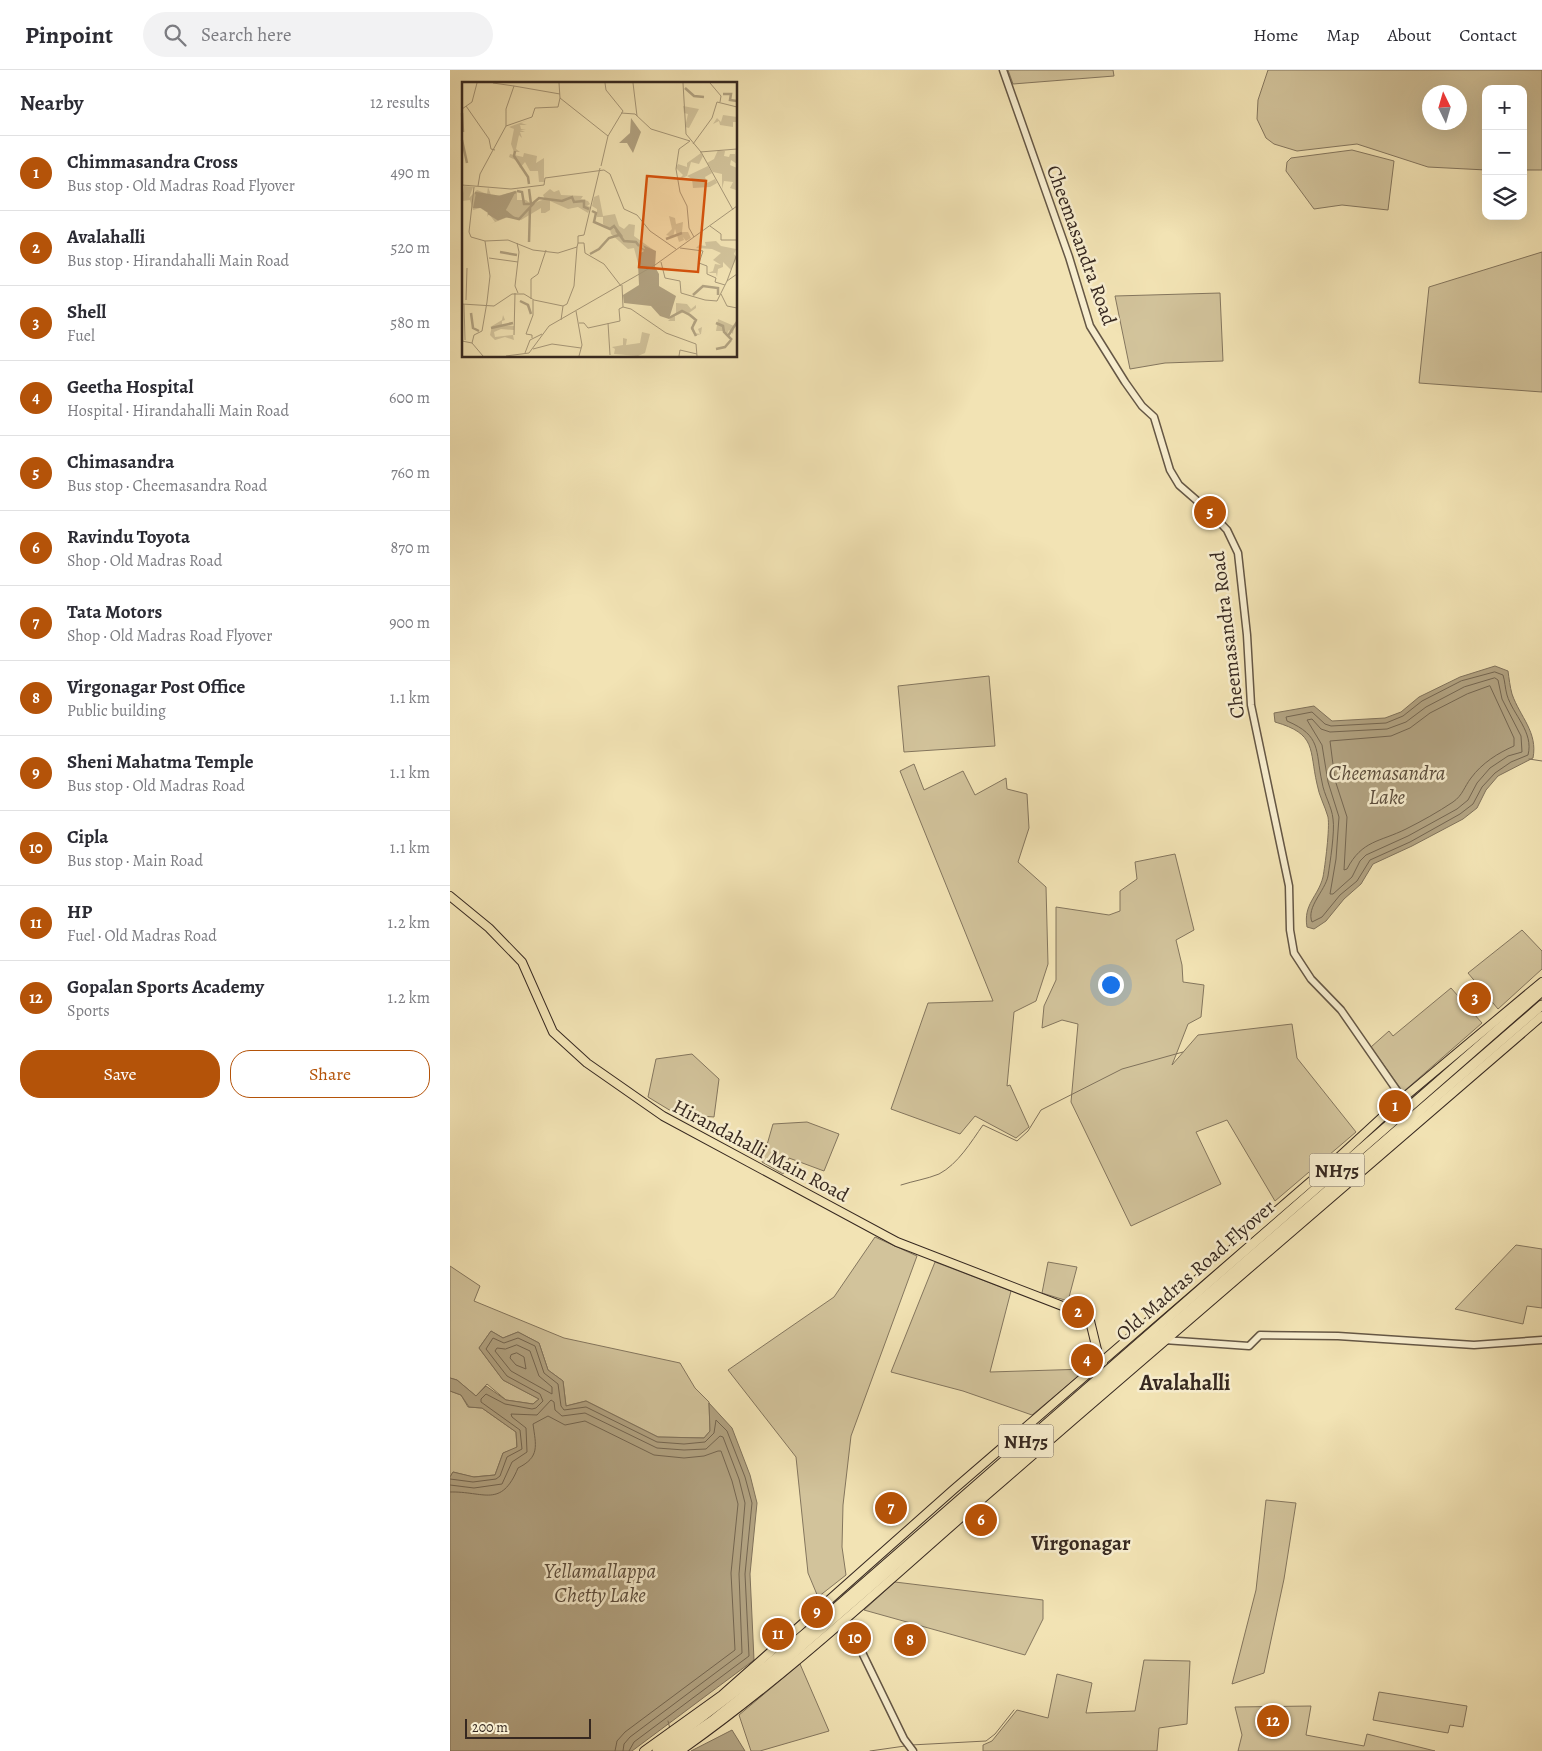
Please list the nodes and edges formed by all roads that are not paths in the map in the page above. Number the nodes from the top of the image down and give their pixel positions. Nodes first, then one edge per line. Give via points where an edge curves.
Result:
1 (1004, 70) edge
2 (450, 896) edge
3 (1542, 982) edge
4 (1542, 990) edge
5 (1542, 1005) edge
6 (1542, 1016) edge
7 (1402, 1099) junction
8 (1409, 1108) junction
9 (1417, 1119) junction
10 (1268, 1235) junction
11 (1164, 1340) junction
12 (1542, 1340) edge
13 (1103, 1362) junction
14 (987, 1479) junction
15 (911, 1535) junction
16 (843, 1622) junction
17 (644, 1751) edge
18 (657, 1751) edge
19 (668, 1751) edge
20 (680, 1751) edge
21 (913, 1751) edge

1 - 7 street, Cheemasandra Road via 1090,326 1125,382 1154,417 1170,470 1178,485 1226,530 1238,553 1248,635 1251,704 1289,886 1294,953 1311,979 1341,1010
2 - 13 main road, Hirandahalli Main Road via 489,928 522,962 554,1032 587,1063 663,1116 897,1242 1078,1312 1090,1321
3 - 7 main road
4 - 8 highway, NH75
5 - 9 highway, NH75
6 - 9 main road
7 - 8 street, Cheemasandra Road
7 - 13 main road via 1332,1164
8 - 10 highway, Old Madras Road Flyover / NH75
9 - 10 highway, Old Madras Road Flyover / NH75
9 - 11 main road
10 - 14 highway, Old Madras Road Flyover / NH75
11 - 12 street via 1249,1346 1260,1336 1338,1336 1474,1345
11 - 16 main road
13 - 15 main road via 953,1490
14 - 15 highway, Old Madras Road Flyover / NH75
14 - 19 highway, NH75 via 752,1689
15 - 17 main road via 722,1695
15 - 18 highway, NH75 via 744,1685
16 - 20 main road via 731,1715
16 - 21 street via 856,1638 904,1739

